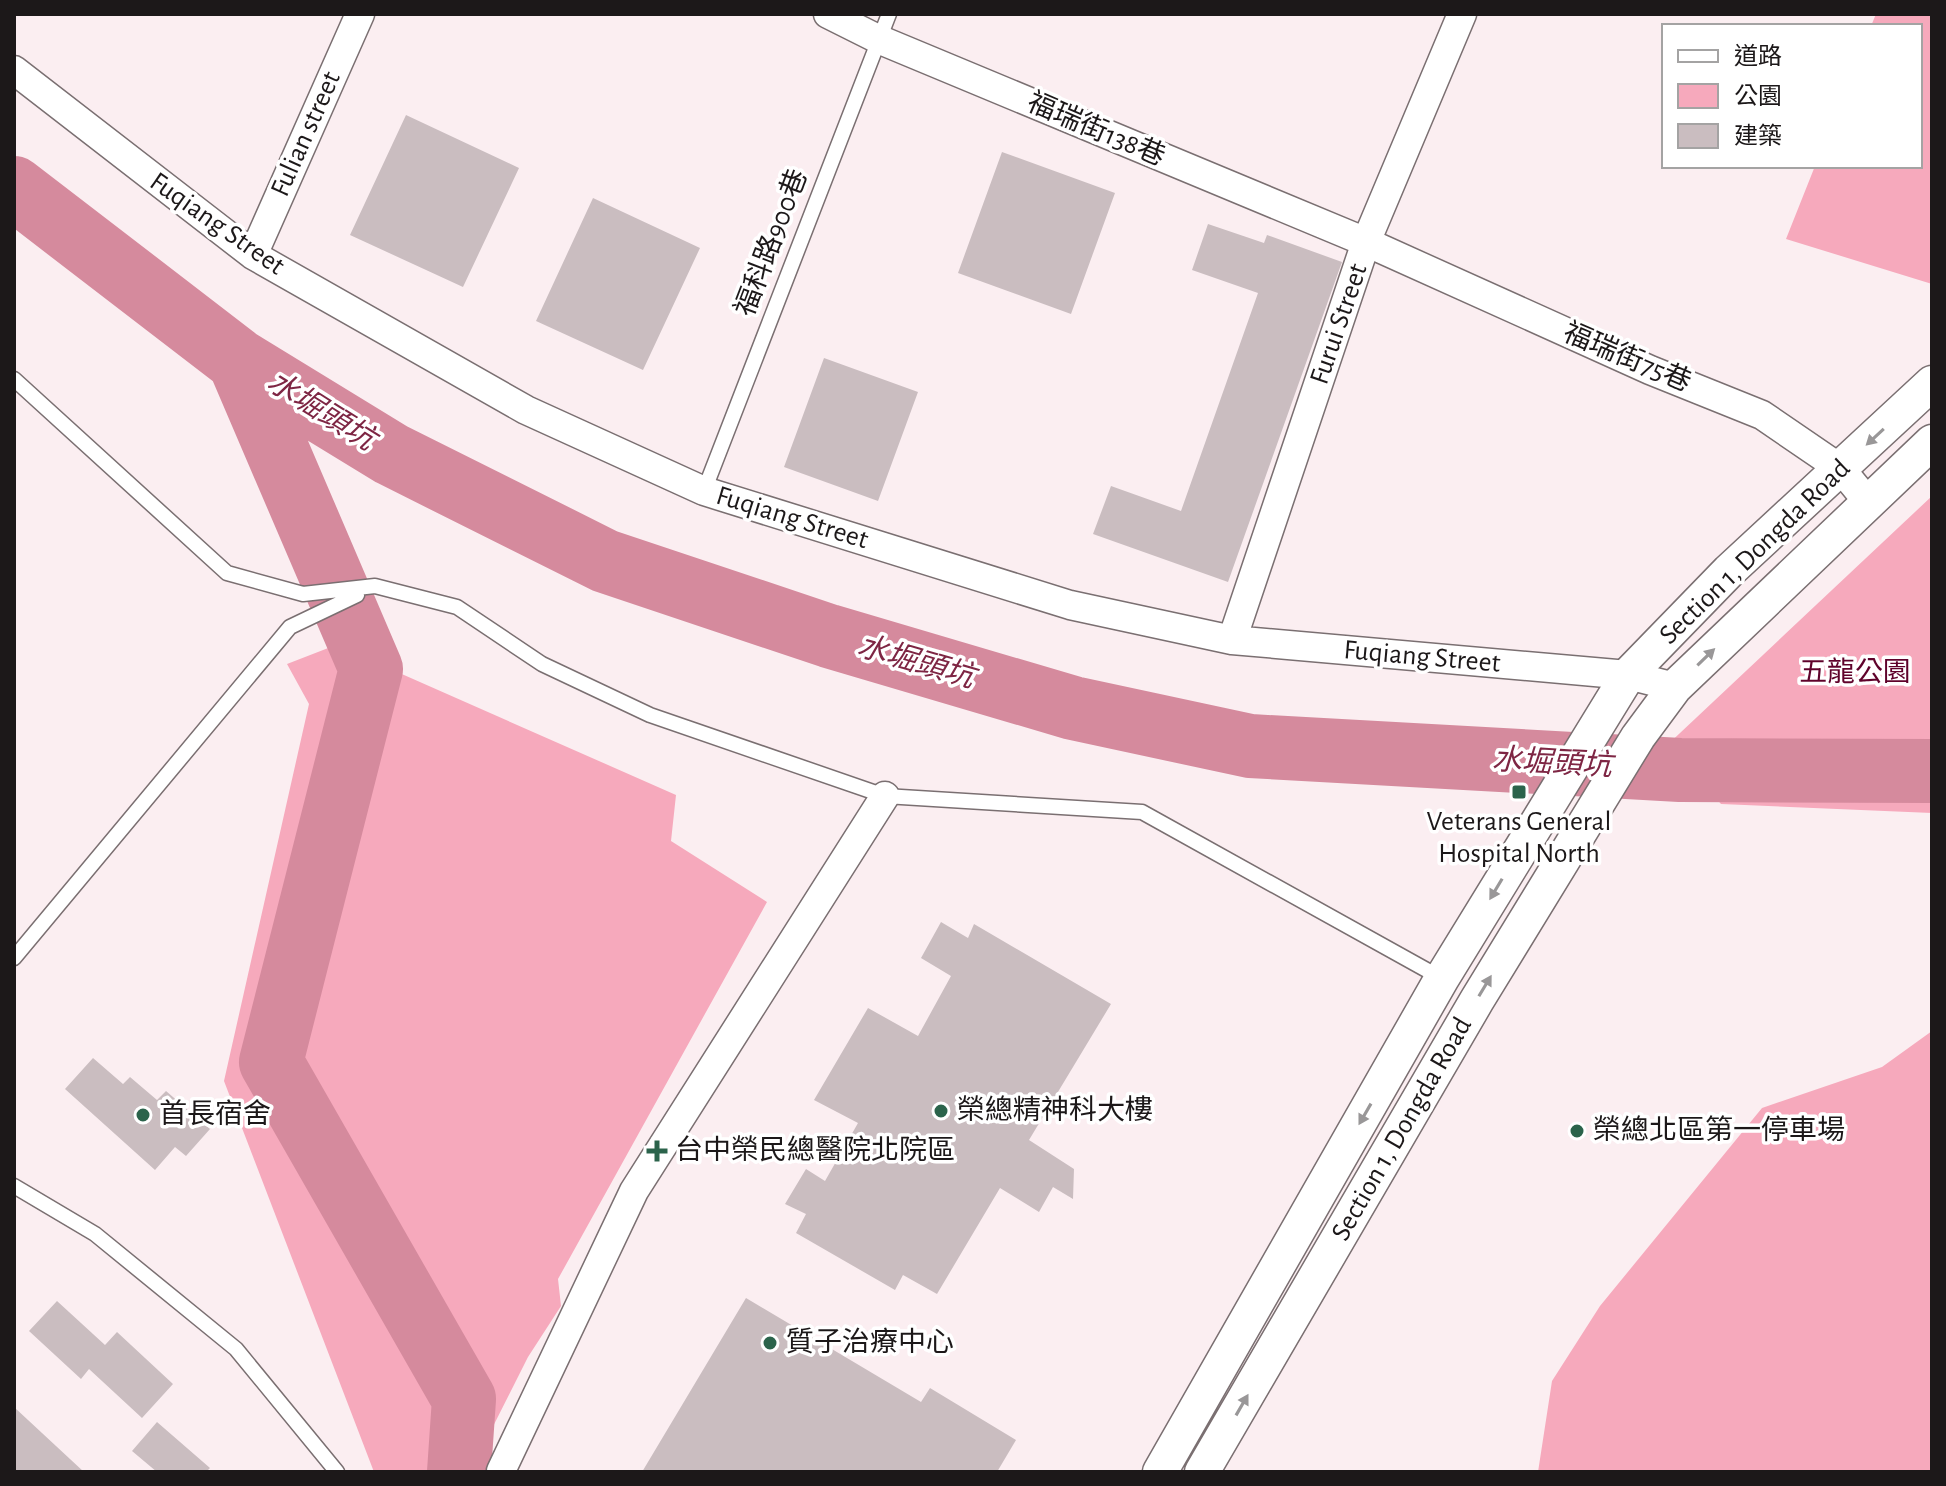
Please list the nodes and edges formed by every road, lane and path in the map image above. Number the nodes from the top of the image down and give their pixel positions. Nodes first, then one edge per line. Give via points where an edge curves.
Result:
1 (360, 14) edge
2 (828, 14) edge
3 (1462, 14) edge
4 (884, 26) edge
5 (14, 70) edge
6 (1366, 242) junction
7 (253, 255) junction
8 (14, 379) edge
9 (1932, 383) edge
10 (1932, 442) edge
11 (1841, 469) junction
12 (704, 491) junction
13 (1868, 502) junction
14 (375, 586) junction
15 (1232, 640) junction
16 (1628, 675) junction
17 (1675, 687) junction
18 (885, 796) junction
19 (14, 958) edge
20 (1442, 978) junction
21 (14, 1186) edge
22 (337, 1472) edge
23 (498, 1472) edge
24 (1160, 1472) edge
25 (1202, 1472) edge

1 - 7 street, Fulian street
2 - 4 street, 福瑞街138巷
3 - 6 street, Furui Street
4 - 6 street, 福瑞街138巷
4 - 12 lane, 福科路900巷
5 - 7 street, Fuqiang Street
6 - 11 street, 福瑞街75巷 via 1762,415
6 - 15 street, Furui Street
7 - 12 street, Fuqiang Street via 526,410
8 - 14 lane via 227,573 303,594
9 -> 11 street, Section 1, Dongda Road
10 - 13 street, Section 1, Dongda Road
11 - 13 street, 福瑞街75巷
11 - 16 street, Section 1, Dongda Road via 1729,571
12 - 15 street, Fuqiang Street via 1070,605
17 -> 13 street, Section 1, Dongda Road
14 - 18 lane via 457,607 542,664 650,715
14 - 19 lane via 290,627
15 - 16 street, Fuqiang Street
16 - 17 street, Fuqiang Street
16 -> 20 street, Section 1, Dongda Road
25 -> 17 street, Section 1, Dongda Road via 1604,788
18 - 20 lane via 1142,812
18 - 23 street via 634,1191
20 -> 24 street, Section 1, Dongda Road
21 - 22 lane via 95,1234 236,1349

